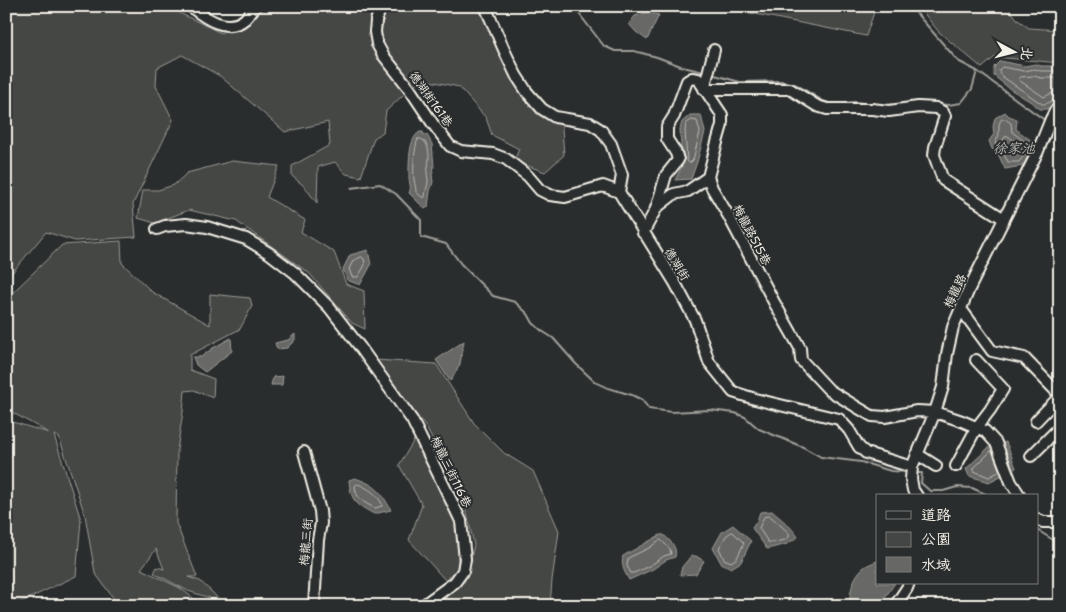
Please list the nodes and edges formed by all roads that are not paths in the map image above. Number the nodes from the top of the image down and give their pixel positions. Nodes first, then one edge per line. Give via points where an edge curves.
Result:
1 (190, 6) edge
2 (256, 6) edge
3 (381, 6) edge
4 (485, 6) edge
5 (714, 50) dead end
6 (704, 89) junction
7 (1060, 108) edge
8 (708, 177) junction
9 (619, 192) junction
10 (656, 209) junction
11 (1004, 219) junction
12 (157, 229) dead end
13 (643, 233) junction
14 (961, 309) junction
15 (976, 360) dead end
16 (1060, 395) edge
17 (935, 412) junction
18 (1036, 421) dead end
19 (977, 427) junction
20 (1060, 427) edge
21 (304, 452) dead end
22 (917, 454) junction
23 (1031, 456) dead end
24 (936, 466) dead end
25 (956, 466) dead end
26 (912, 471) junction
27 (916, 494) edge
28 (1019, 494) edge
29 (1038, 520) edge
30 (1060, 522) edge
31 (909, 584) edge
32 (314, 606) edge
33 (422, 606) edge
34 (896, 606) edge

1 - 2 street via 205,18 232,26 244,20
3 - 9 street, 德湖街161巷 via 376,22 377,44 450,146 506,159 550,195 565,197 603,186
4 - 9 street via 516,74 542,109 555,117 590,123 601,130 611,144 622,174
5 - 6 street
6 - 8 street via 722,115
6 - 10 street via 698,79 687,81 667,127 667,139 678,160 666,175
6 - 11 street via 790,89 827,109 889,111 936,108 944,116 934,155 943,180
7 - 11 street, 梅龍路 via 1048,124 1038,152
8 - 10 street via 688,191 674,194
8 - 17 street, 梅龍路515巷 via 800,348 801,360 829,390 872,416
9 - 13 street, 德湖街
10 - 13 street
11 - 14 street, 梅龍路
12 - 33 street, 梅龍三街116巷 via 186,224 246,239 295,273 329,307 412,420 461,521 465,559 463,570 455,582
13 - 26 street, 德湖街 via 695,320 709,362 733,392 839,419 866,453
14 - 16 street via 992,351 1024,358
14 - 17 street, 梅龍路 via 953,327 943,387
15 - 19 street via 1003,389
16 - 18 street
17 - 19 street, 梅龍路515巷
17 - 22 street, 梅龍路
19 - 25 street
19 - 28 street, 梅龍路515巷 via 996,443
20 - 23 street
21 - 32 street, 梅龍三街 via 321,517
22 - 24 street
22 - 26 street, 梅龍路
26 - 27 street
29 - 30 street
31 - 34 street

